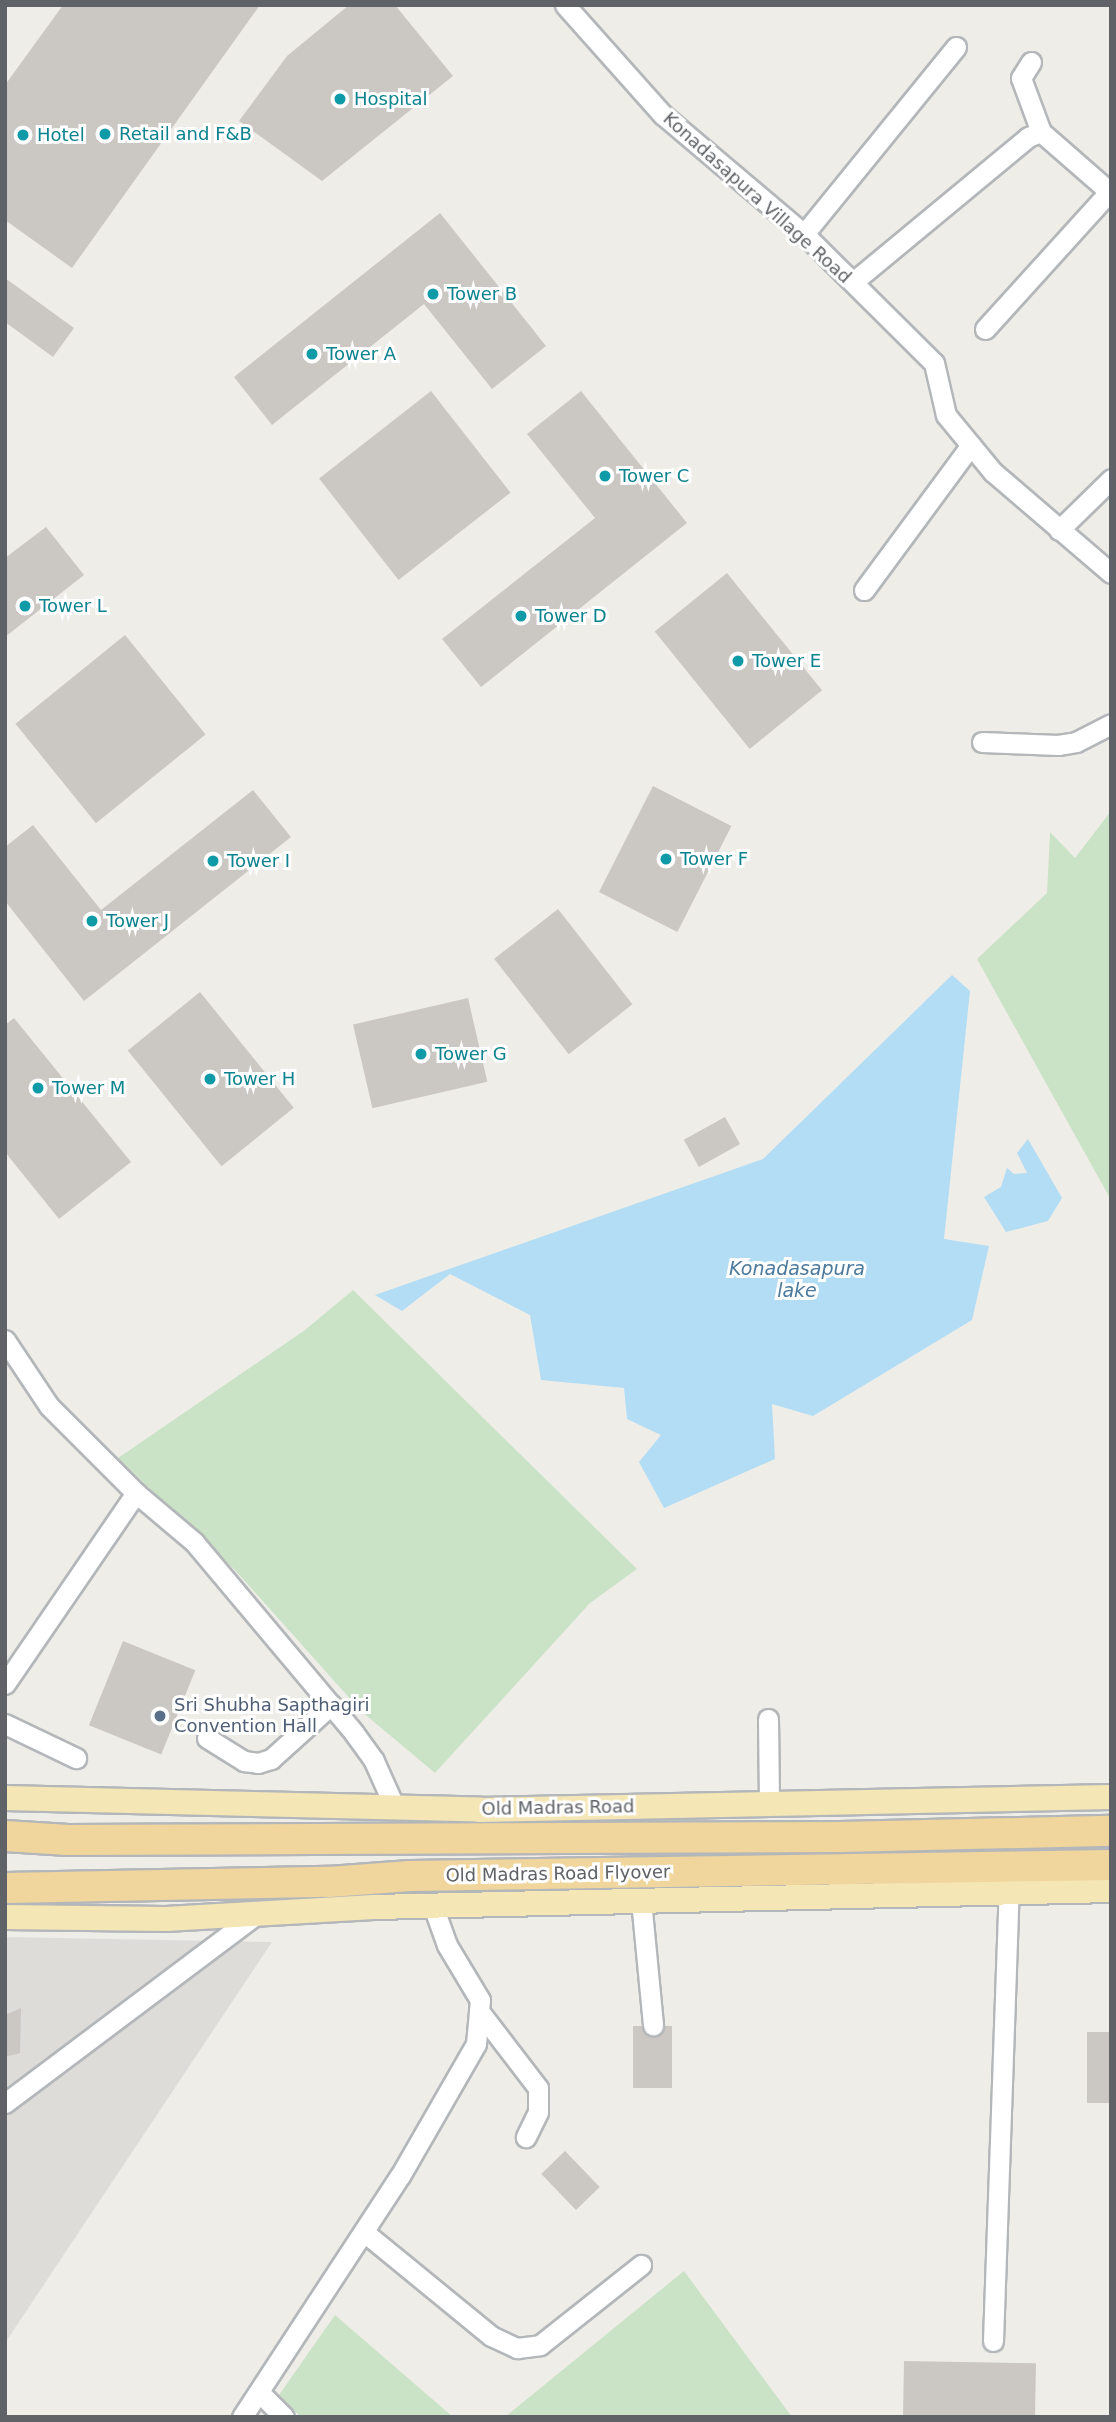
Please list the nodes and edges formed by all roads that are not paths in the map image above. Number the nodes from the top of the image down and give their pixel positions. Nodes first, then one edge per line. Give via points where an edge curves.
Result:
1 (565, 5) edge
2 (957, 47) dead end
3 (1031, 62) dead end
4 (1041, 132) junction
5 (1110, 191) edge
6 (804, 234) junction
7 (853, 282) junction
8 (985, 329) dead end
9 (971, 445) junction
10 (1111, 479) edge
11 (1059, 530) junction
12 (1111, 573) edge
13 (864, 590) dead end
14 (1111, 724) edge
15 (982, 742) dead end
16 (5, 1340) edge
17 (135, 1493) junction
18 (5, 1684) edge
19 (331, 1705) junction
20 (768, 1719) dead end
21 (5, 1724) edge
22 (207, 1738) dead end
23 (76, 1758) dead end
24 (1111, 1797) edge
25 (5, 1798) edge
26 (769, 1804) junction
27 (395, 1808) junction
28 (1111, 1831) edge
29 (5, 1836) edge
30 (1111, 1865) edge
31 (5, 1888) edge
32 (1111, 1890) edge
33 (1009, 1892) junction
34 (641, 1900) junction
35 (433, 1906) junction
36 (257, 1914) junction
37 (5, 1917) edge
38 (479, 2011) junction
39 (653, 2025) dead end
40 (5, 2102) edge
41 (526, 2137) dead end
42 (364, 2232) junction
43 (640, 2265) dead end
44 (993, 2341) dead end
45 (259, 2392) junction
46 (242, 2417) edge
47 (284, 2417) edge

1 - 6 street, Konadasapura Village Road via 663,115
2 - 6 street
3 - 4 street via 1021,78
4 - 5 street
4 - 7 street via 1028,137
5 - 8 street
6 - 7 street, Konadasapura Village Road
7 - 9 street, Konadasapura Village Road via 934,363 946,415
9 - 11 street, Konadasapura Village Road via 993,472
9 - 13 street
10 - 11 street
11 - 12 street, Konadasapura Village Road
14 - 15 street via 1058,746
16 - 17 street via 49,1406
17 - 18 street
17 - 19 street via 194,1542
19 - 22 street via 271,1759 258,1763 244,1761
19 - 27 street via 374,1760
20 - 26 street
21 - 23 street
24 - 26 main road, Old Madras Road
25 - 27 main road, Old Madras Road
26 - 27 main road, Old Madras Road
28 - 29 highway, Old Madras Road Flyover via 418,1838
30 - 31 highway, Old Madras Road Flyover via 410,1876 329,1882
32 - 33 main road
33 - 34 main road
33 - 44 street
34 - 35 main road
34 - 39 street
35 - 36 main road
35 - 38 street via 447,1945 480,2000
36 - 37 main road via 166,1919
36 - 40 street
38 - 41 street via 538,2088 538,2112
38 - 42 street via 476,2044
42 - 43 street via 491,2336 517,2348 540,2344
42 - 45 street
45 - 46 street
45 - 47 street

